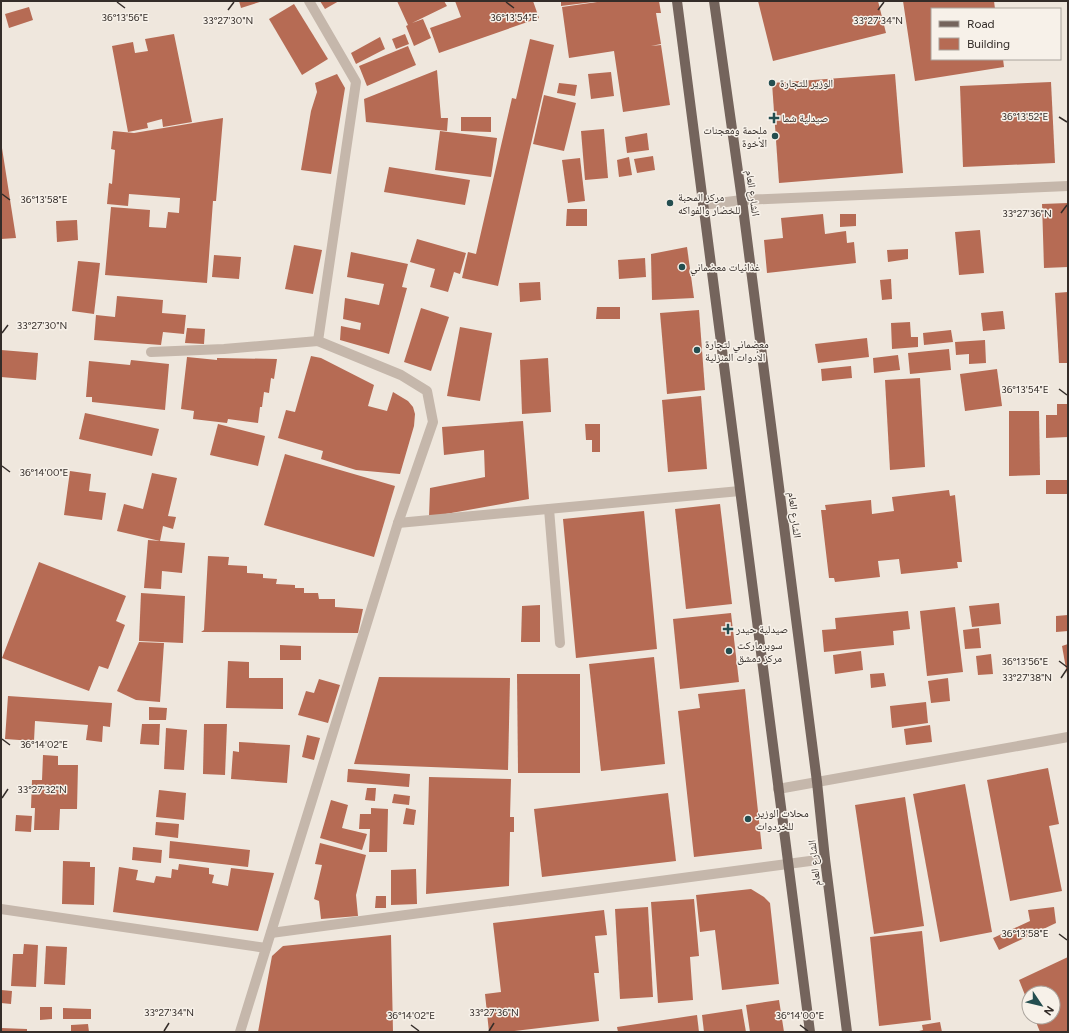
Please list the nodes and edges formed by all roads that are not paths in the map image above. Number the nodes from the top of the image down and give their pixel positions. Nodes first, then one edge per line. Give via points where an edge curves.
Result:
1 (308, 1) edge
2 (677, 1) edge
3 (714, 1) edge
4 (1068, 186) edge
5 (742, 200) junction
6 (703, 205) junction
7 (318, 341) junction
8 (151, 352) dead end
9 (740, 491) junction
10 (549, 509) junction
11 (398, 523) junction
12 (560, 643) dead end
13 (1068, 737) edge
14 (817, 782) junction
15 (778, 789) junction
16 (825, 859) junction
17 (788, 864) junction
18 (1, 909) edge
19 (271, 933) junction
20 (266, 948) junction
21 (240, 1032) edge
22 (810, 1032) edge
23 (847, 1032) edge

1 - 7 street via 356,82
2 - 6 main road
3 - 5 main road, الشارع العام
4 - 5 street
5 - 6 street
5 - 14 main road, الشارع العام
6 - 9 main road
7 - 8 street
7 - 11 street via 401,375 427,391 433,422
9 - 10 street
9 - 15 main road
10 - 11 street
10 - 12 street
11 - 19 street
13 - 14 street
14 - 15 street
14 - 16 main road, الشارع العام
15 - 17 main road
16 - 17 street
16 - 23 main road, الشارع العام
17 - 19 street
17 - 22 main road
18 - 20 street
19 - 20 street
20 - 21 street

